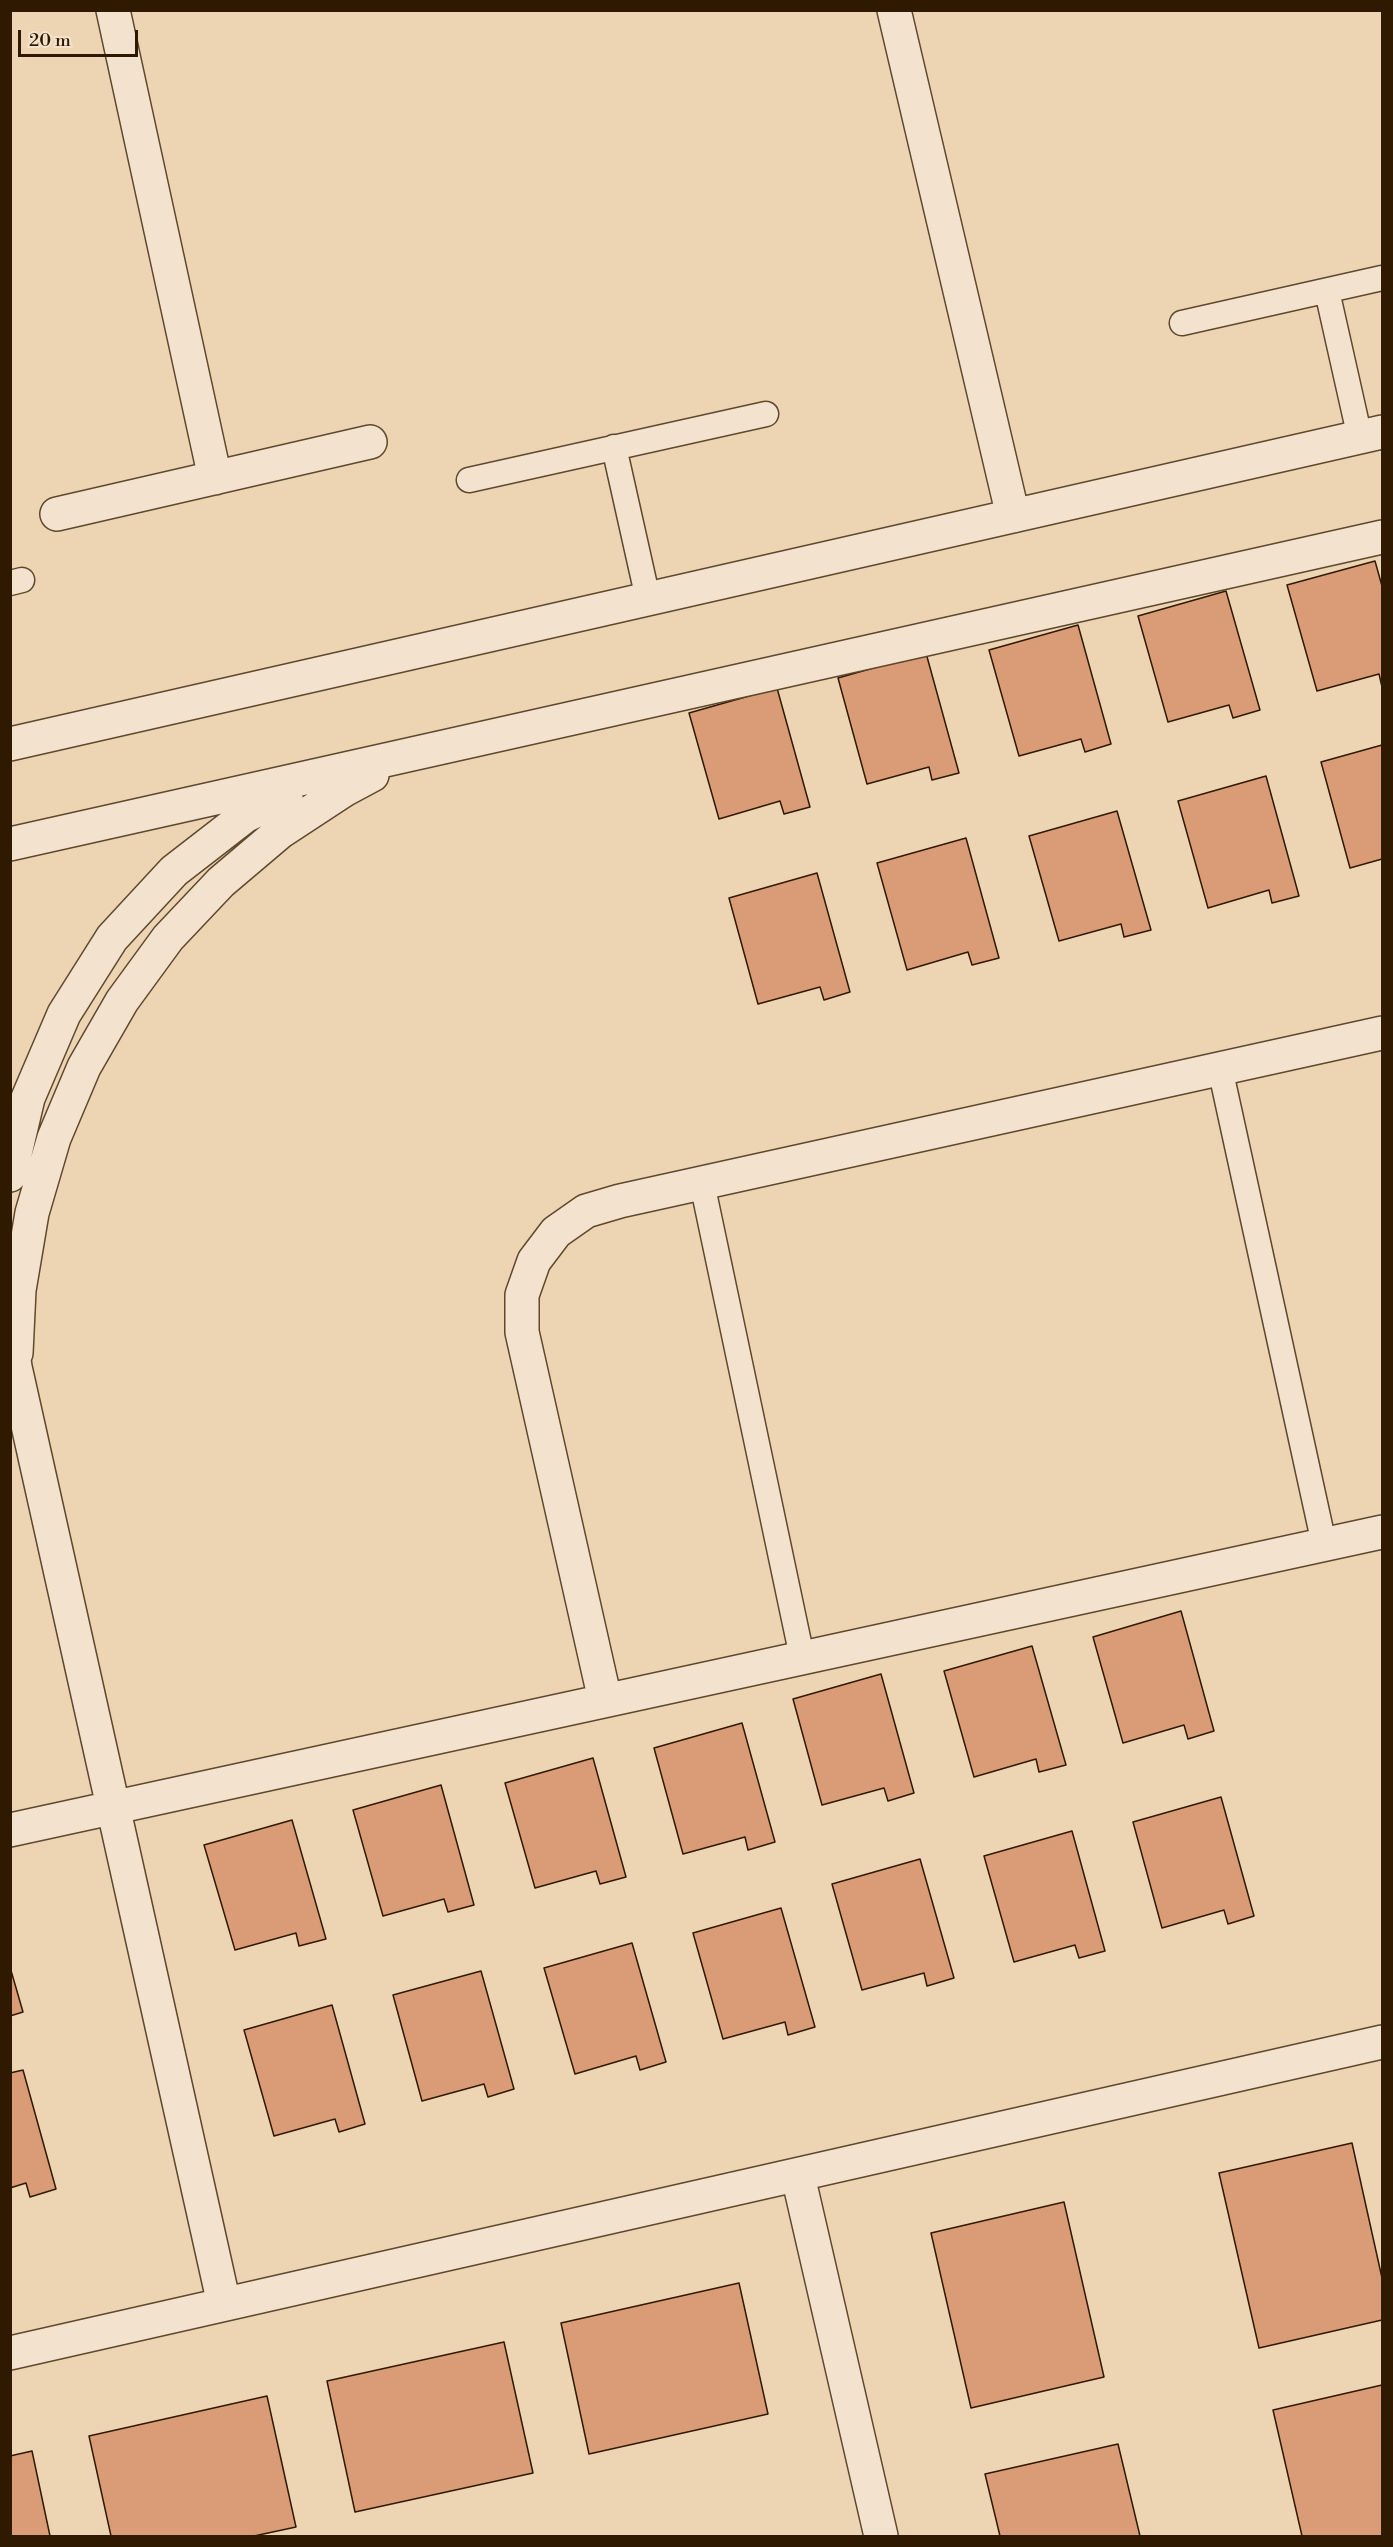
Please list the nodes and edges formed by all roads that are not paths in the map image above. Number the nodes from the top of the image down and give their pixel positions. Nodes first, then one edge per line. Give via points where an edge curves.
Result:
1 (113, 10) edge
2 (894, 10) edge
3 (1383, 278) edge
4 (1327, 291) junction
5 (1182, 323) dead end
6 (766, 414) dead end
7 (1371, 435) edge
8 (370, 442) dead end
9 (614, 447) junction
10 (215, 478) junction
11 (469, 480) dead end
12 (57, 514) dead end
13 (1013, 516) junction
14 (1383, 537) edge
15 (648, 599) junction
16 (10, 744) edge
17 (413, 755) junction
18 (326, 775) junction
19 (10, 844) edge
20 (1383, 1033) edge
21 (1220, 1068) junction
22 (10, 1175) edge
23 (702, 1183) junction
24 (10, 1330) edge
25 (12, 1360) edge
26 (1383, 1532) edge
27 (1324, 1544) junction
28 (802, 1657) junction
29 (605, 1700) junction
30 (113, 1807) junction
31 (10, 1830) edge
32 (1383, 2042) edge
33 (798, 2176) junction
34 (224, 2304) junction
35 (10, 2353) edge
36 (881, 2536) edge

1 - 10 street
2 - 13 street
3 - 4 lane
4 - 5 lane
4 - 7 lane
6 - 9 lane
7 - 13 street
8 - 10 street
9 - 11 lane
9 - 15 lane
10 - 12 street
13 - 15 street
14 - 17 street
15 - 16 street
17 - 18 street
17 - 25 street via 344,789 280,832 221,882 176,930 122,1000 79,1077 54,1138 32,1213
18 - 19 street
18 - 22 street via 245,816 174,871 112,938 59,1024 28,1098
20 - 21 street
21 - 23 street
21 - 27 lane
23 - 28 lane
23 - 29 street via 586,1211 556,1232 539,1253 522,1295 522,1332
24 - 25 street
25 - 30 street
26 - 27 street
27 - 28 street
28 - 29 street
29 - 30 street
30 - 31 street
30 - 34 street
32 - 33 street
33 - 34 street
33 - 36 street
34 - 35 street

